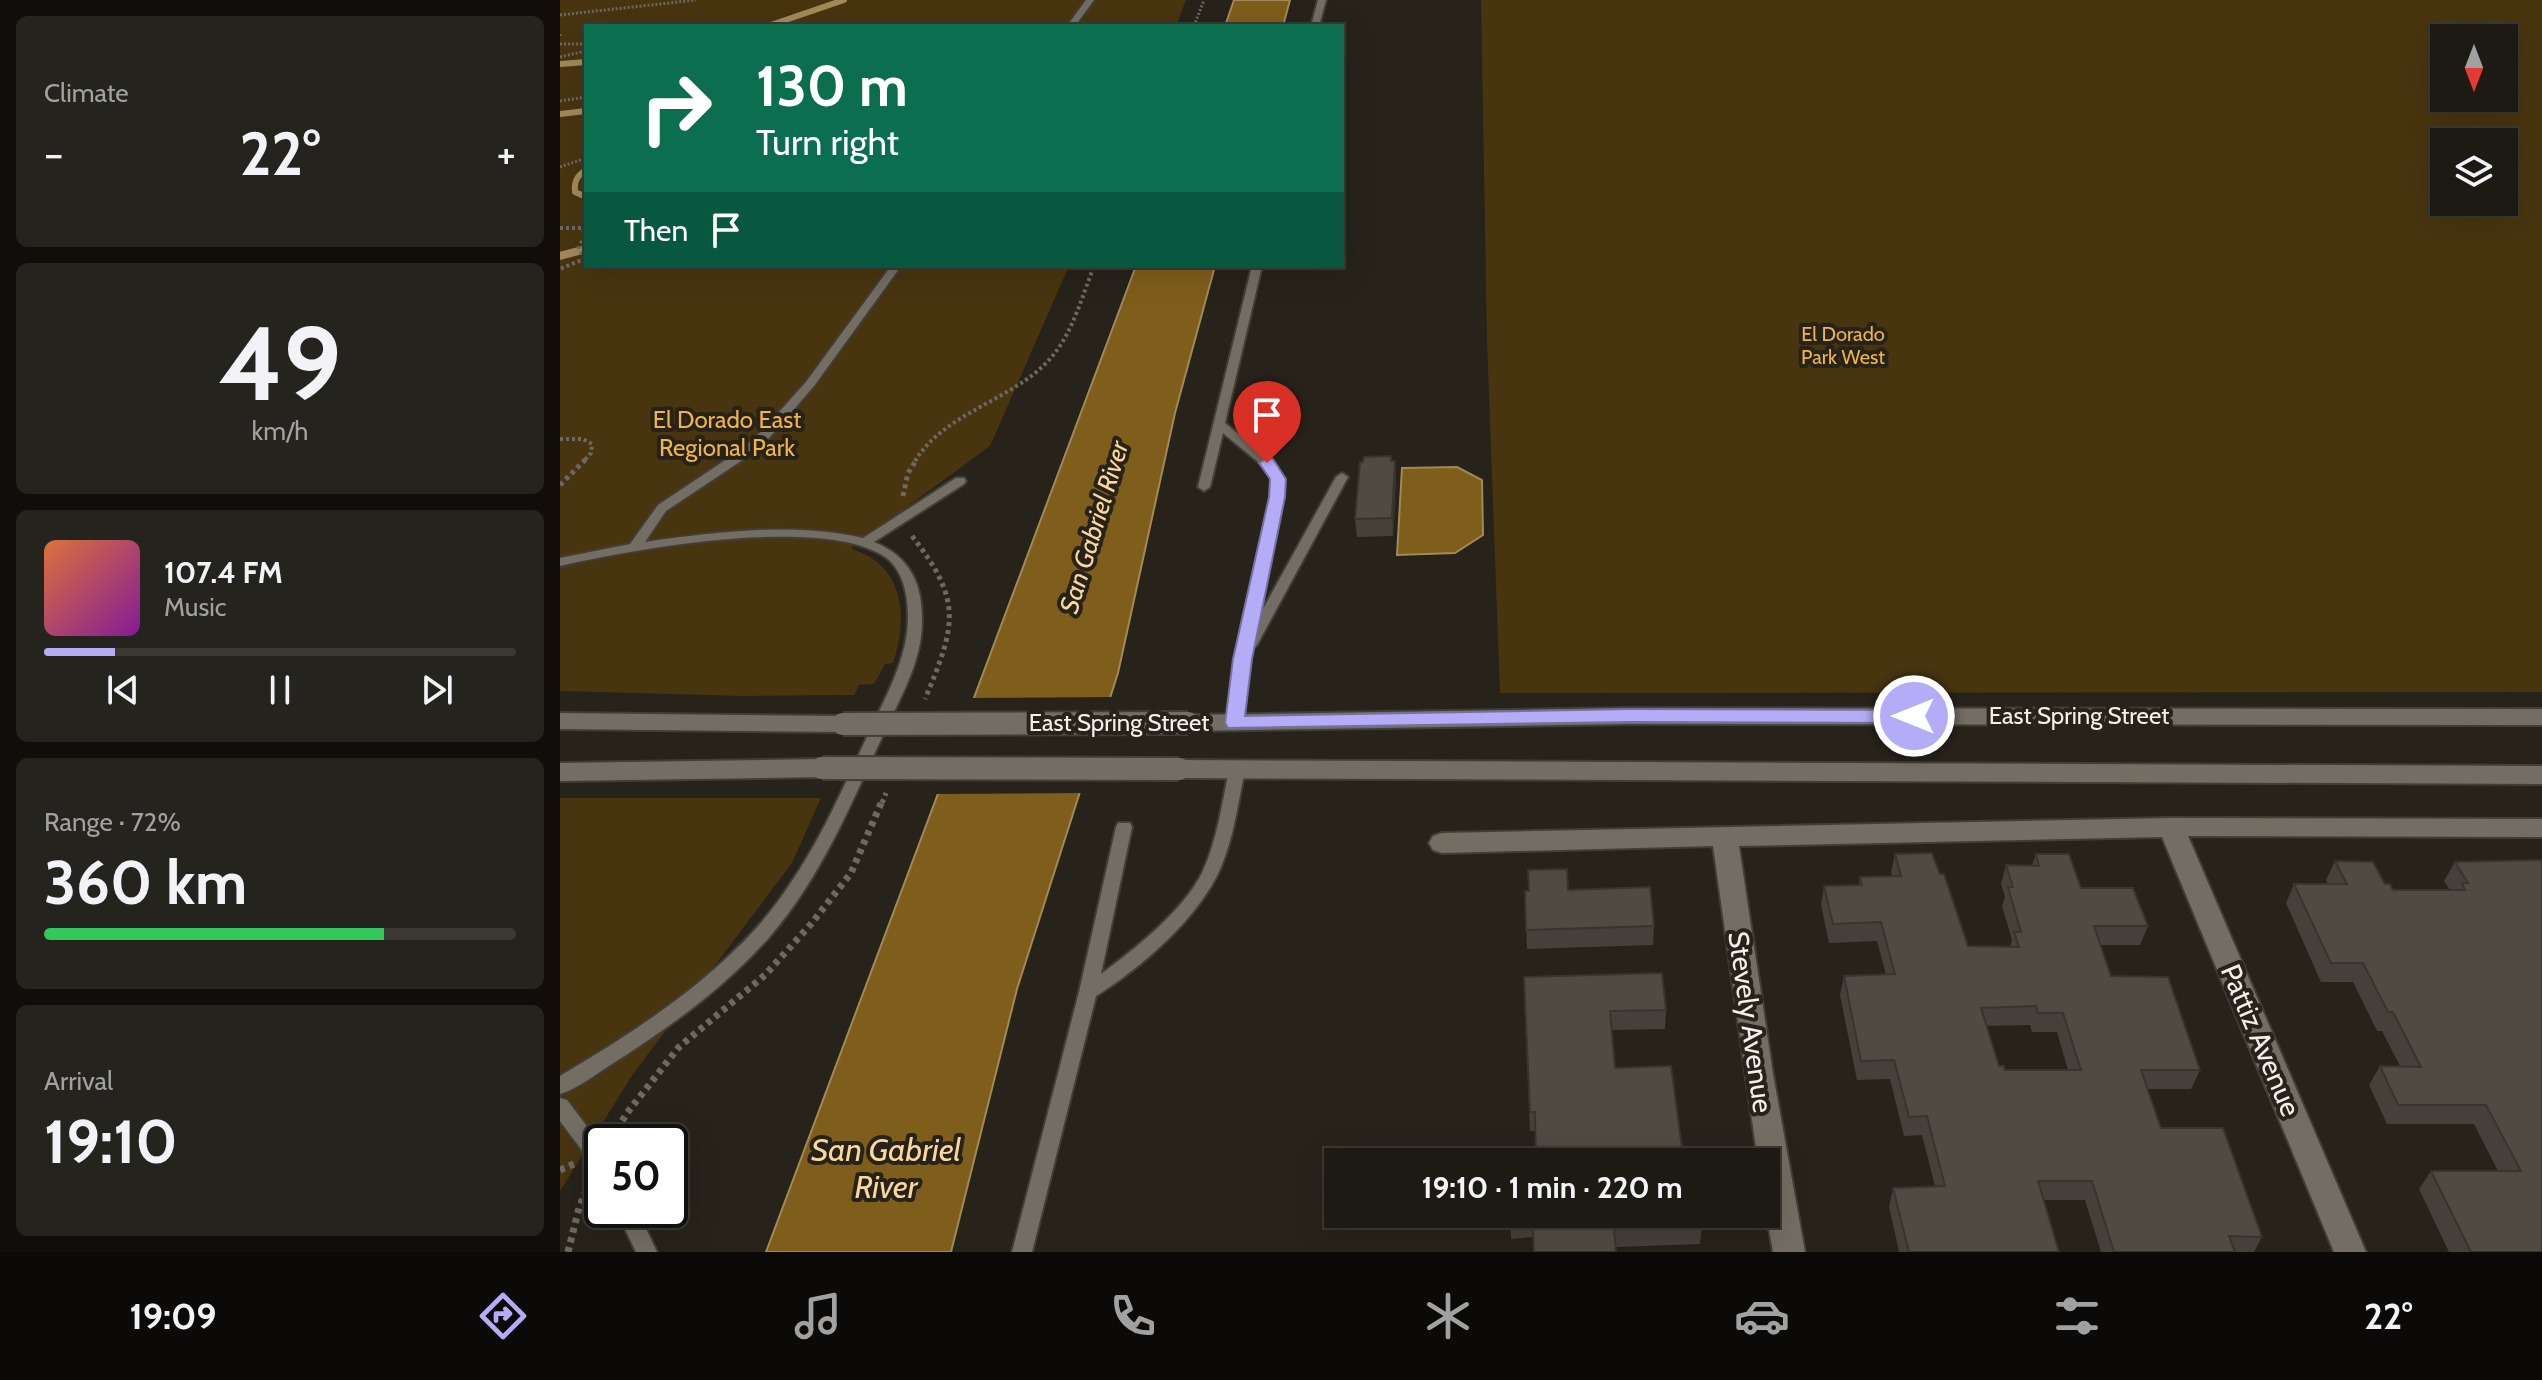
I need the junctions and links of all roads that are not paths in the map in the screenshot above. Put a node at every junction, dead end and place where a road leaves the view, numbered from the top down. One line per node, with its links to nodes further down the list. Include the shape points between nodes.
1 (1090, 0): 3 (lane)
2 (1322, 0): 4 (lane)
3 (1072, 24)
4 (1316, 24)
5 (895, 268): 12 (lane, via 776,423 743,454 662,508)
6 (1257, 268): 7 (lane)
7 (1219, 424): 10 (lane); 14 (lane, via 1267,463 1278,479)
8 (1342, 477): 14 (lane)
9 (960, 481): 11 (lane)
10 (1204, 487)
11 (867, 541): 12 (lane, via 787,534); 27 (lane, via 890,554 905,574 915,608 915,633 895,691 823,846 766,930 736,960 665,1019)
12 (636, 545): 13 (lane)
13 (560, 562)
14 (1242, 659): 17 (lane)
15 (2542, 717): 17 (main road, East Spring Street, via 1631,716)
16 (560, 721): 17 (main road, East Spring Street, bridge)
17 (1235, 723)
18 (1237, 770): 19 (main road, East Spring Street, bridge); 20 (main road, East Spring Street); 26 (lane, via 1227,825 1207,880 1113,979)
19 (560, 772)
20 (2542, 775)
21 (1124, 827): 26 (lane)
22 (2171, 827): 23 (main road); 24 (main road); 34 (main road, Pattiz Avenue)
23 (2542, 828)
24 (1725, 838): 25 (main road); 33 (main road, Stevely Avenue)
25 (1442, 843)
26 (1088, 992): 32 (lane)
27 (560, 1086)
28 (560, 1106): 29 (lane)
29 (584, 1138)
30 (635, 1228): 31 (lane)
31 (647, 1252)
32 (1022, 1252)
33 (1789, 1252)
34 (2350, 1252)

